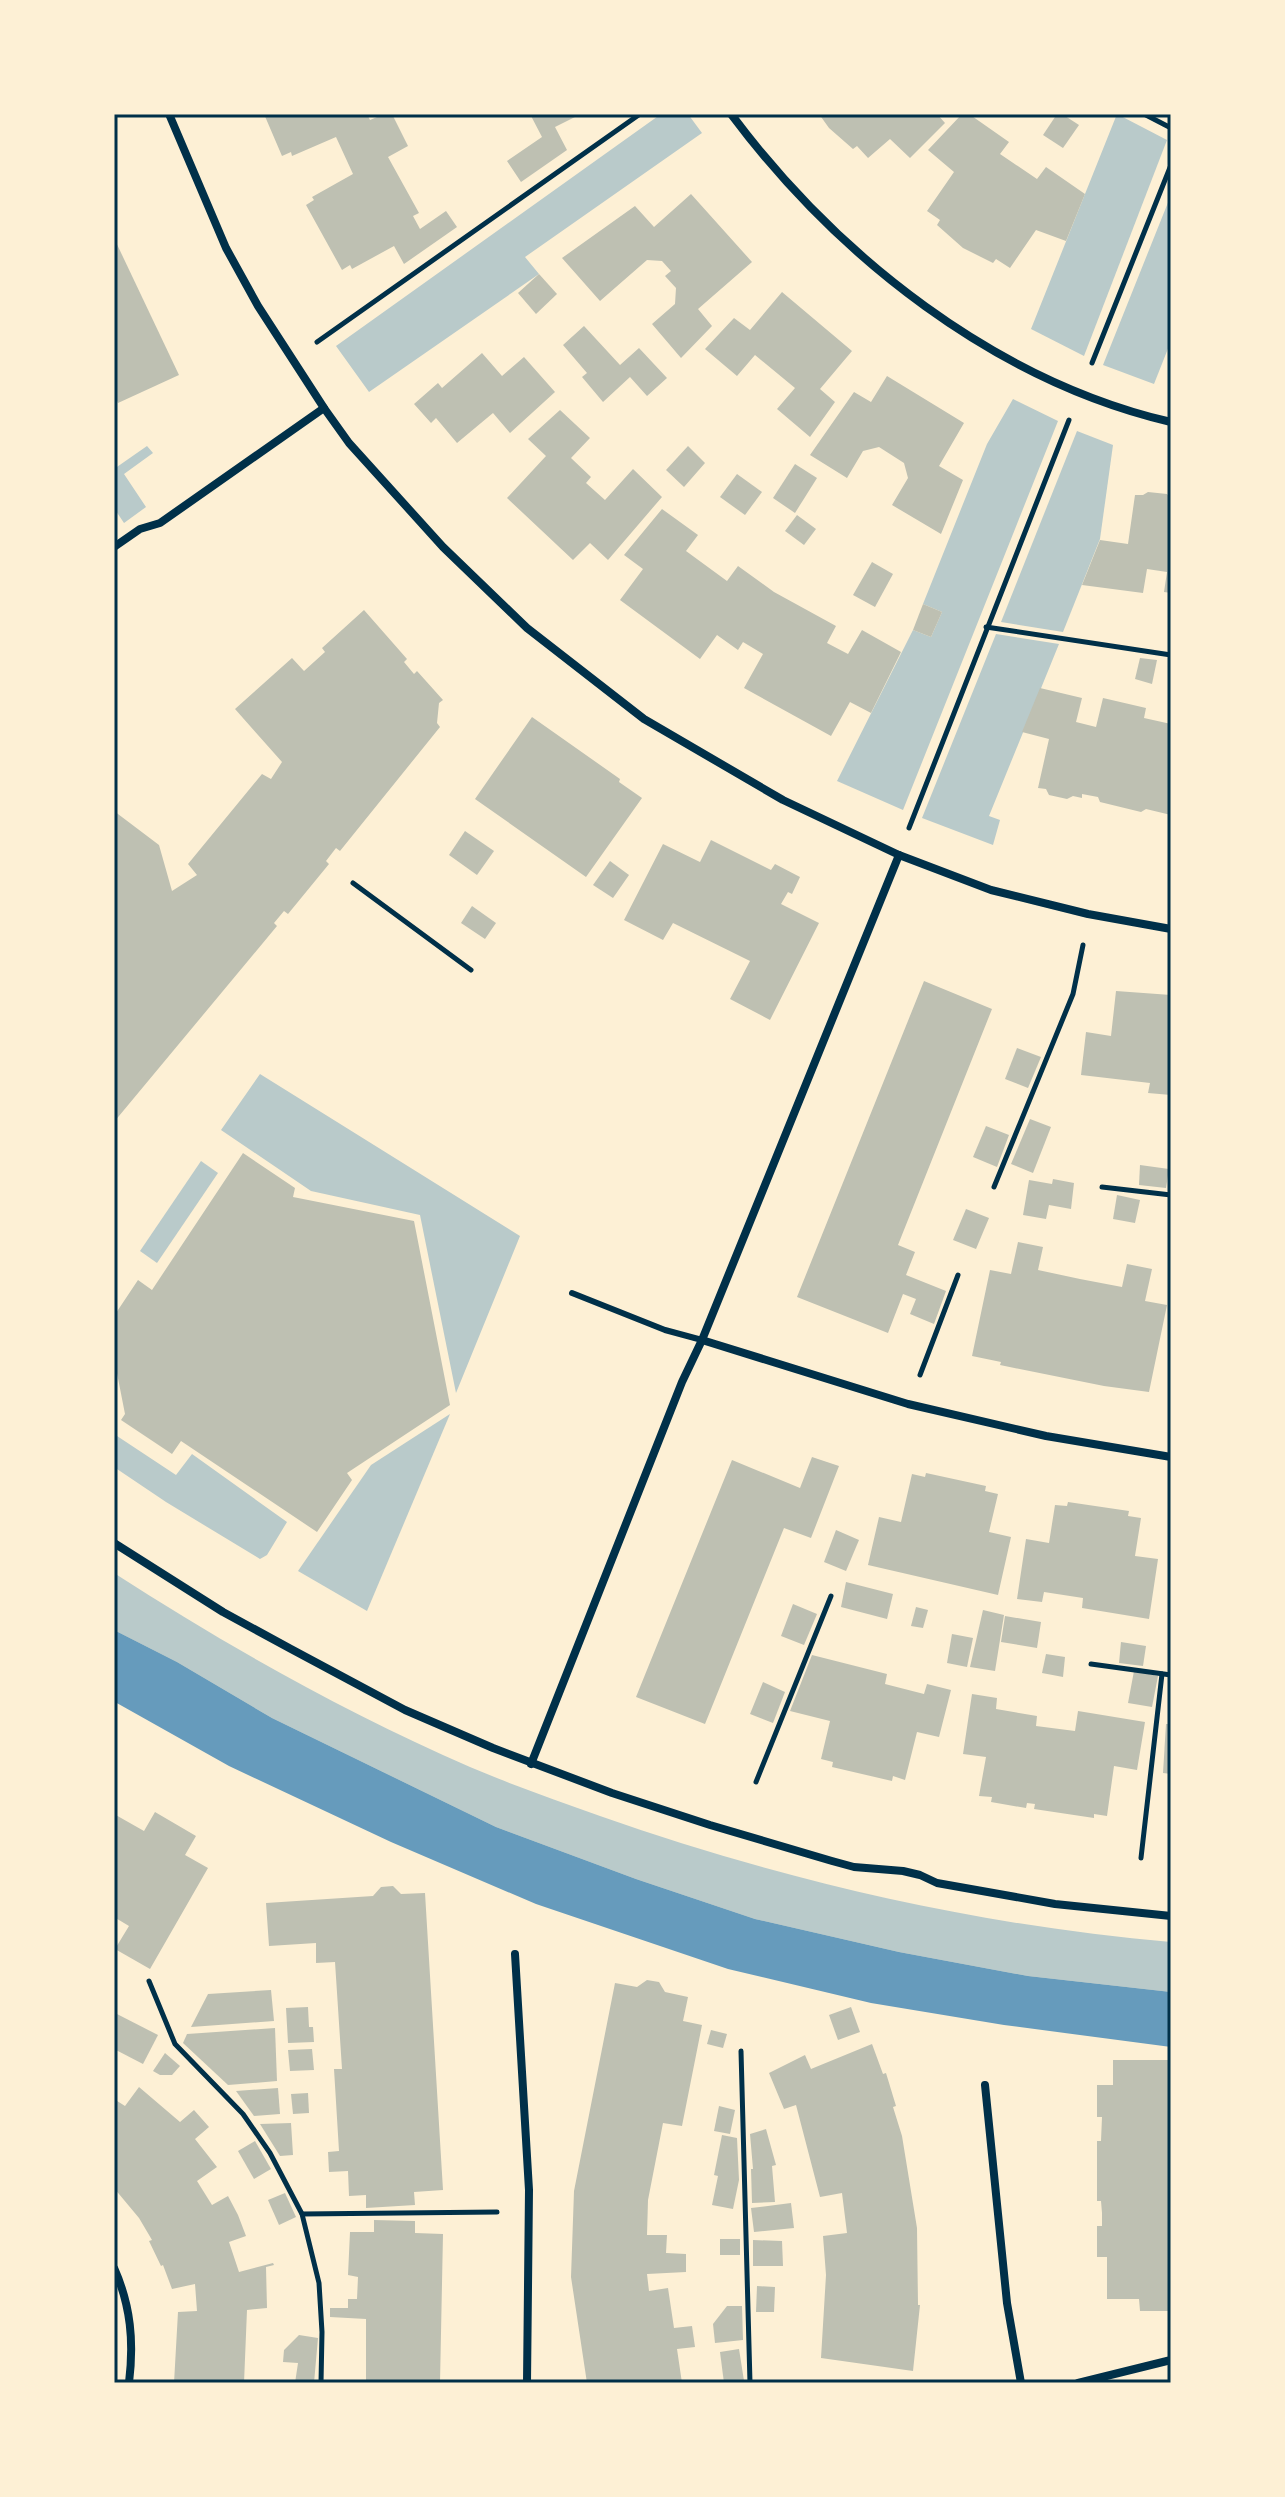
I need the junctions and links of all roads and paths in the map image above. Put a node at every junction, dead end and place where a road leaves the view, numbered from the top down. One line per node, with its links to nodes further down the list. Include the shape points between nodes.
1 (169, 114): 7 (street, via 226,248)
2 (640, 114): 7 (path)
3 (731, 114): 8 (street, via 800,197 870,264 958,327)
4 (1144, 114): 5 (path)
5 (1171, 128)
6 (1171, 165): 8 (path)
7 (292, 357): 9 (street)
8 (1080, 394): 10 (street); 12 (path)
9 (324, 408): 11 (street, via 160,523); 14 (street, via 443,547 527,628 644,719 783,800)
10 (1171, 422)
11 (114, 547)
12 (986, 627): 13 (path); 14 (path)
13 (1171, 655)
14 (899, 855): 16 (street, via 991,890); 24 (street)
15 (353, 883): 18 (path)
16 (1088, 914): 17 (street); 19 (path, via 1073,994)
17 (1171, 929)
18 (471, 970)
19 (994, 1187)
20 (1102, 1187): 21 (path)
21 (1171, 1195)
22 (958, 1275): 25 (path)
23 (572, 1293): 24 (lane)
24 (702, 1340): 25 (street); 32 (street)
25 (908, 1404): 26 (street, via 1046,1436)
26 (1171, 1457)
27 (114, 1543): 32 (street, via 291,1649 417,1715)
28 (831, 1596): 33 (path)
29 (1091, 1664): 30 (path)
30 (1162, 1674): 31 (path); 34 (path)
31 (1171, 1675)
32 (531, 1764): 35 (street, via 652,1807 854,1867 892,1869 937,1883 1055,1904)
33 (756, 1782)
34 (1141, 1858)
35 (1171, 1916)
36 (515, 1954): 40 (street)
37 (149, 1981): 41 (path, via 175,2044 243,2114)
38 (741, 2051): 47 (path)
39 (985, 2085): 48 (street, via 1007,2303)
40 (529, 2211): 41 (path); 46 (street)
41 (302, 2214): 45 (path, via 319,2283)
42 (114, 2268): 44 (street, via 132,2329)
43 (1171, 2360): 49 (street)
44 (129, 2383)
45 (321, 2383)
46 (527, 2383)
47 (750, 2383)
48 (1021, 2383)
49 (1078, 2383)

